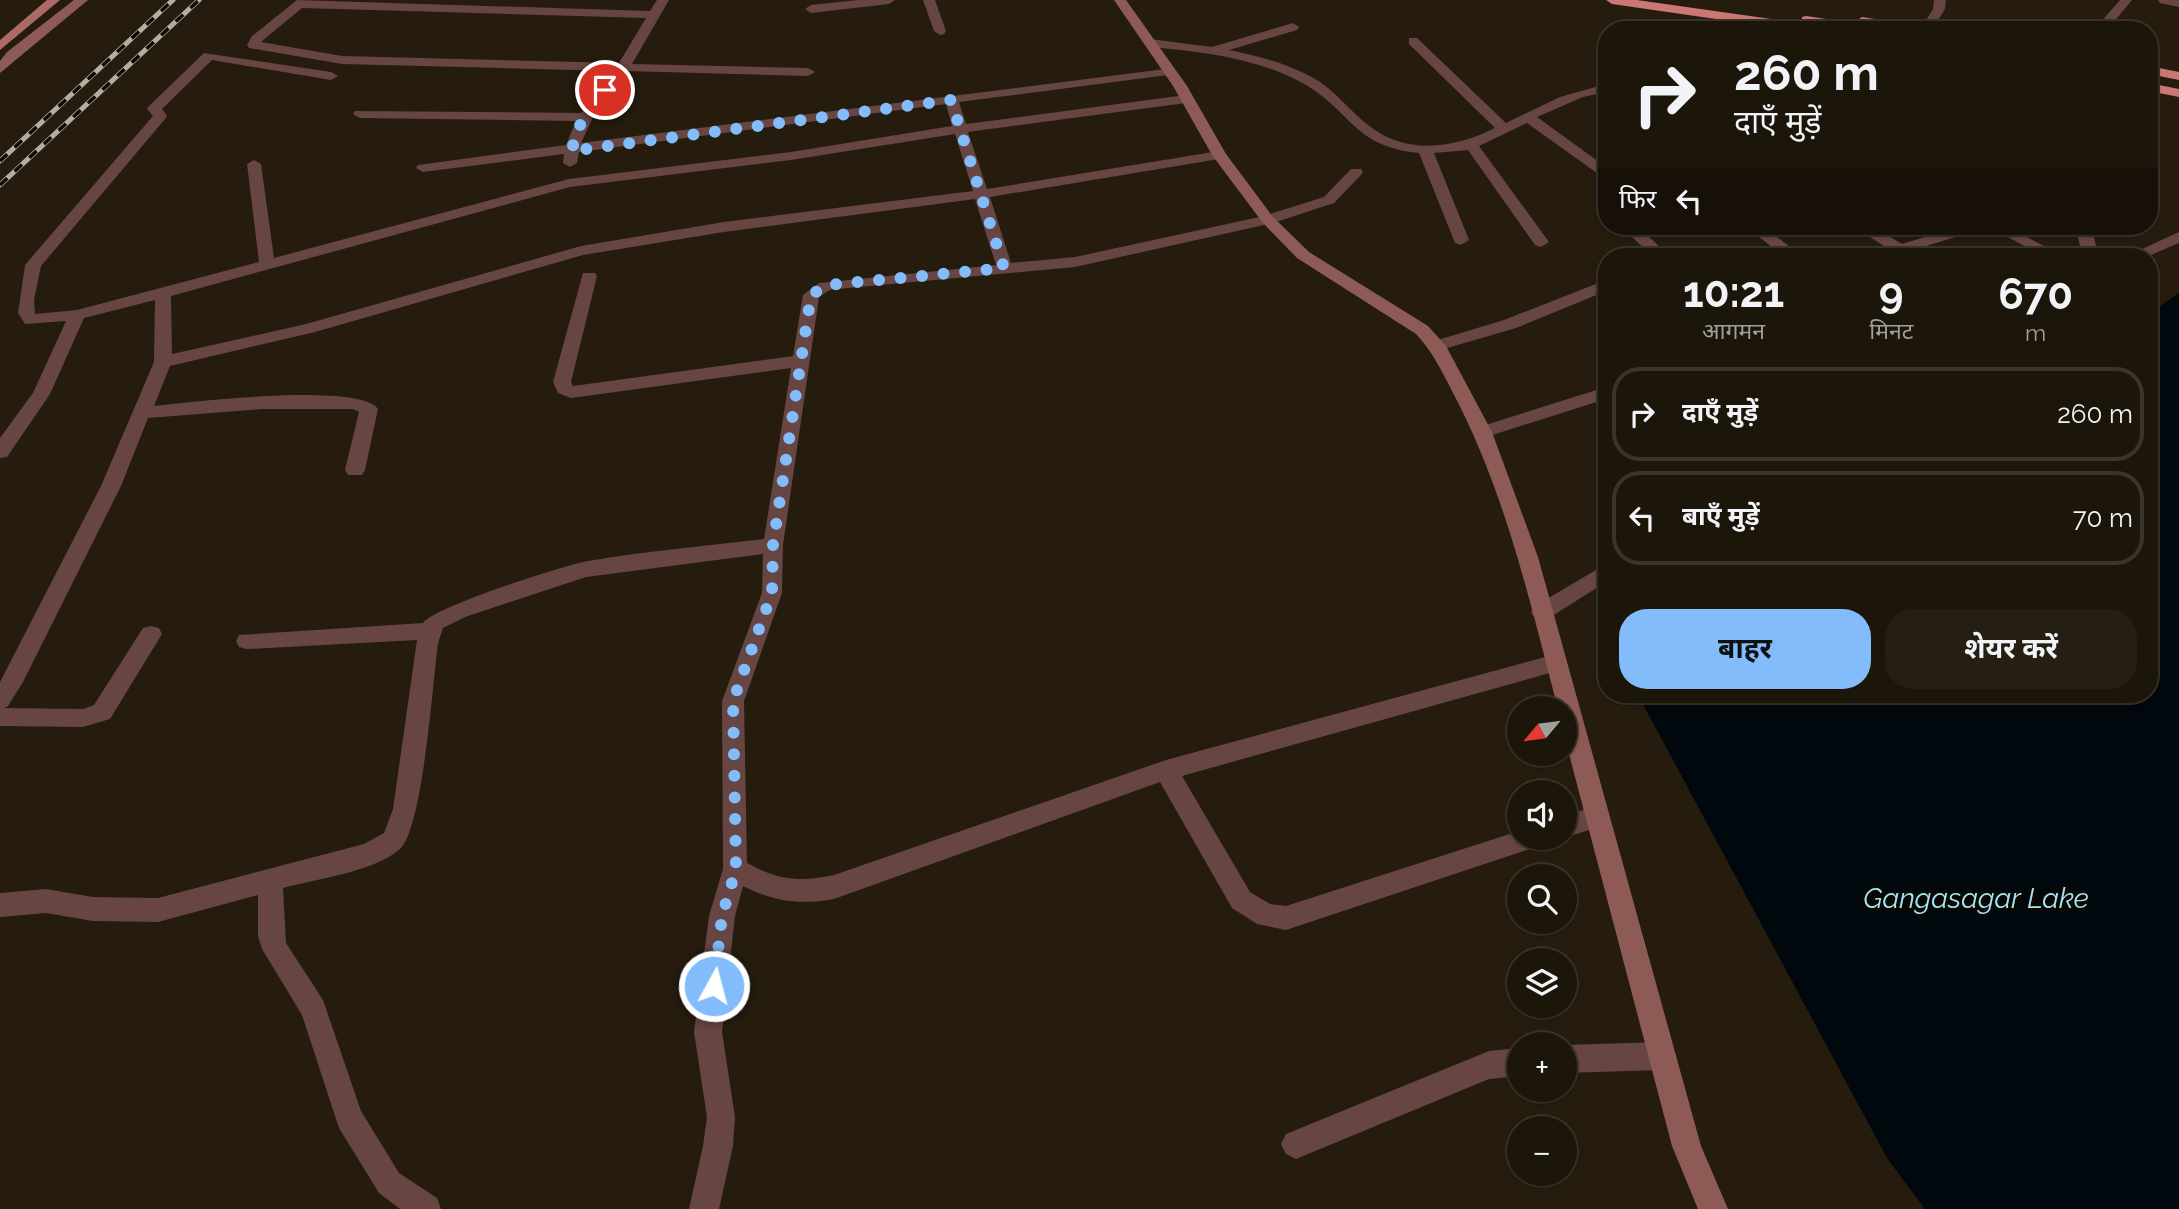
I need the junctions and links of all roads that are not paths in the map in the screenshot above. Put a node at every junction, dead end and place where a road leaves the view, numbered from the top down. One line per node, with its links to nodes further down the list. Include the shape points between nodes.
1 (54, 0): 27 (main road)
2 (67, 0): 30 (street)
3 (82, 0): 33 (street)
4 (663, 0): 17 (street)
5 (889, 0): 15 (street)
6 (929, 0): 24 (street)
7 (1120, 0): 26 (street)
8 (1612, 0): 18 (highway)
9 (1665, 0): 19 (highway)
10 (1940, 0): 21 (street)
11 (2126, 0): 22 (street)
12 (2164, 0): 14 (street)
13 (302, 2): 17 (street); 29 (street, via 253,43)
14 (2179, 3)
15 (811, 9)
16 (1796, 11): 20 (highway)
17 (654, 15): 32 (street)
18 (1758, 21)
19 (1811, 21)
20 (1861, 21)
21 (1932, 21)
22 (2108, 21)
23 (1293, 27): 28 (street)
24 (940, 31)
25 (1413, 41): 50 (street)
26 (1150, 43): 28 (street); 34 (street)
27 (0, 46)
28 (1212, 50): 52 (street, via 1298,76 1371,134 1396,145)
29 (297, 53): 31 (street); 32 (street, via 342,60)
30 (0, 54)
31 (279, 68): 37 (street); 81 (street, via 209,56 154,109 160,116 33,265 26,300 31,320)
32 (622, 68): 35 (street); 47 (street)
33 (0, 69)
34 (1168, 71): 44 (street); 45 (street)
35 (808, 72)
36 (2158, 72): 38 (highway)
37 (331, 76)
38 (2179, 76)
39 (2158, 80): 40 (highway)
40 (2179, 83)
41 (1598, 89): 48 (street, via 1581,92)
42 (2158, 90): 43 (highway)
43 (2179, 93)
44 (1186, 99): 49 (street); 54 (street)
45 (951, 100): 49 (street); 53 (street)
46 (360, 114): 47 (street)
47 (583, 117): 53 (street)
48 (1528, 117): 50 (street); 56 (street)
49 (960, 129): 59 (street, via 791,156); 60 (street)
50 (1504, 129): 51 (street)
51 (1471, 145): 52 (street); 69 (street)
52 (1425, 149): 68 (street)
53 (571, 151): 57 (street); 59 (street)
54 (1219, 155): 60 (street); 61 (street)
55 (254, 164): 76 (street)
56 (1598, 167)
57 (423, 168)
58 (1356, 172): 61 (street, via 1329,200)
59 (569, 183): 76 (street)
60 (983, 194): 77 (street); 84 (street, via 724,227 581,251 309,328)
61 (1268, 220): 77 (street, via 1075,262); 82 (street, via 1303,255 1422,330)
62 (1639, 235): 70 (street)
63 (1765, 235): 71 (street)
64 (1876, 235): 72 (street)
65 (1946, 235): 73 (street)
66 (2013, 235): 74 (street)
67 (2179, 237): 75 (street)
68 (1461, 240)
69 (1541, 242)
70 (1652, 248)
71 (1784, 248)
72 (1897, 248)
73 (1902, 248)
74 (2039, 248)
75 (2154, 248)
76 (267, 264): 80 (street)
77 (1004, 268): 83 (street, via 838,284 817,290 811,295)
78 (589, 276): 83 (street, via 562,383 571,392)
79 (1598, 288): 82 (street, via 1510,324)
80 (163, 293): 81 (street); 84 (street)
81 (78, 315): 88 (street, via 41,394)
82 (1437, 346): 87 (street)
83 (800, 361): 90 (street)
84 (163, 362): 86 (street)
85 (1598, 396): 87 (street)
86 (142, 413): 89 (street, via 310,400 358,403 369,409); 97 (street, via 111,486)
87 (1482, 432): 92 (street, via 1528,557)
88 (0, 452)
89 (355, 470)
90 (773, 545): 93 (street, via 585,569 444,617); 103 (street, via 772,593 733,701)
91 (1598, 577): 92 (street)
92 (1542, 612): 96 (street)
93 (430, 631): 95 (street); 104 (street, via 405,809 393,840 370,854)
94 (151, 634): 98 (street, via 102,712 83,718)
95 (247, 641)
96 (1556, 663): 99 (street); 100 (street)
97 (0, 700)
98 (0, 717)
99 (1166, 770): 102 (street, via 1241,900 1266,916 1286,918); 103 (street, via 834,887 796,894 768,887)
100 (1596, 817): 101 (street); 106 (street)
101 (1577, 823)
102 (1507, 846)
103 (736, 869): 111 (street, via 722,916 708,1032 721,1117)
104 (270, 881): 105 (street, via 158,911 93,909 46,901); 110 (street, via 275,949 313,1009 349,1118 389,1183)
105 (0, 905)
106 (1662, 1056): 107 (street); 112 (street, via 1686,1146)
107 (1577, 1059)
108 (1507, 1063): 109 (street, via 1489,1065)
109 (1296, 1144)
110 (426, 1209)
111 (704, 1209)
112 (1713, 1209)

